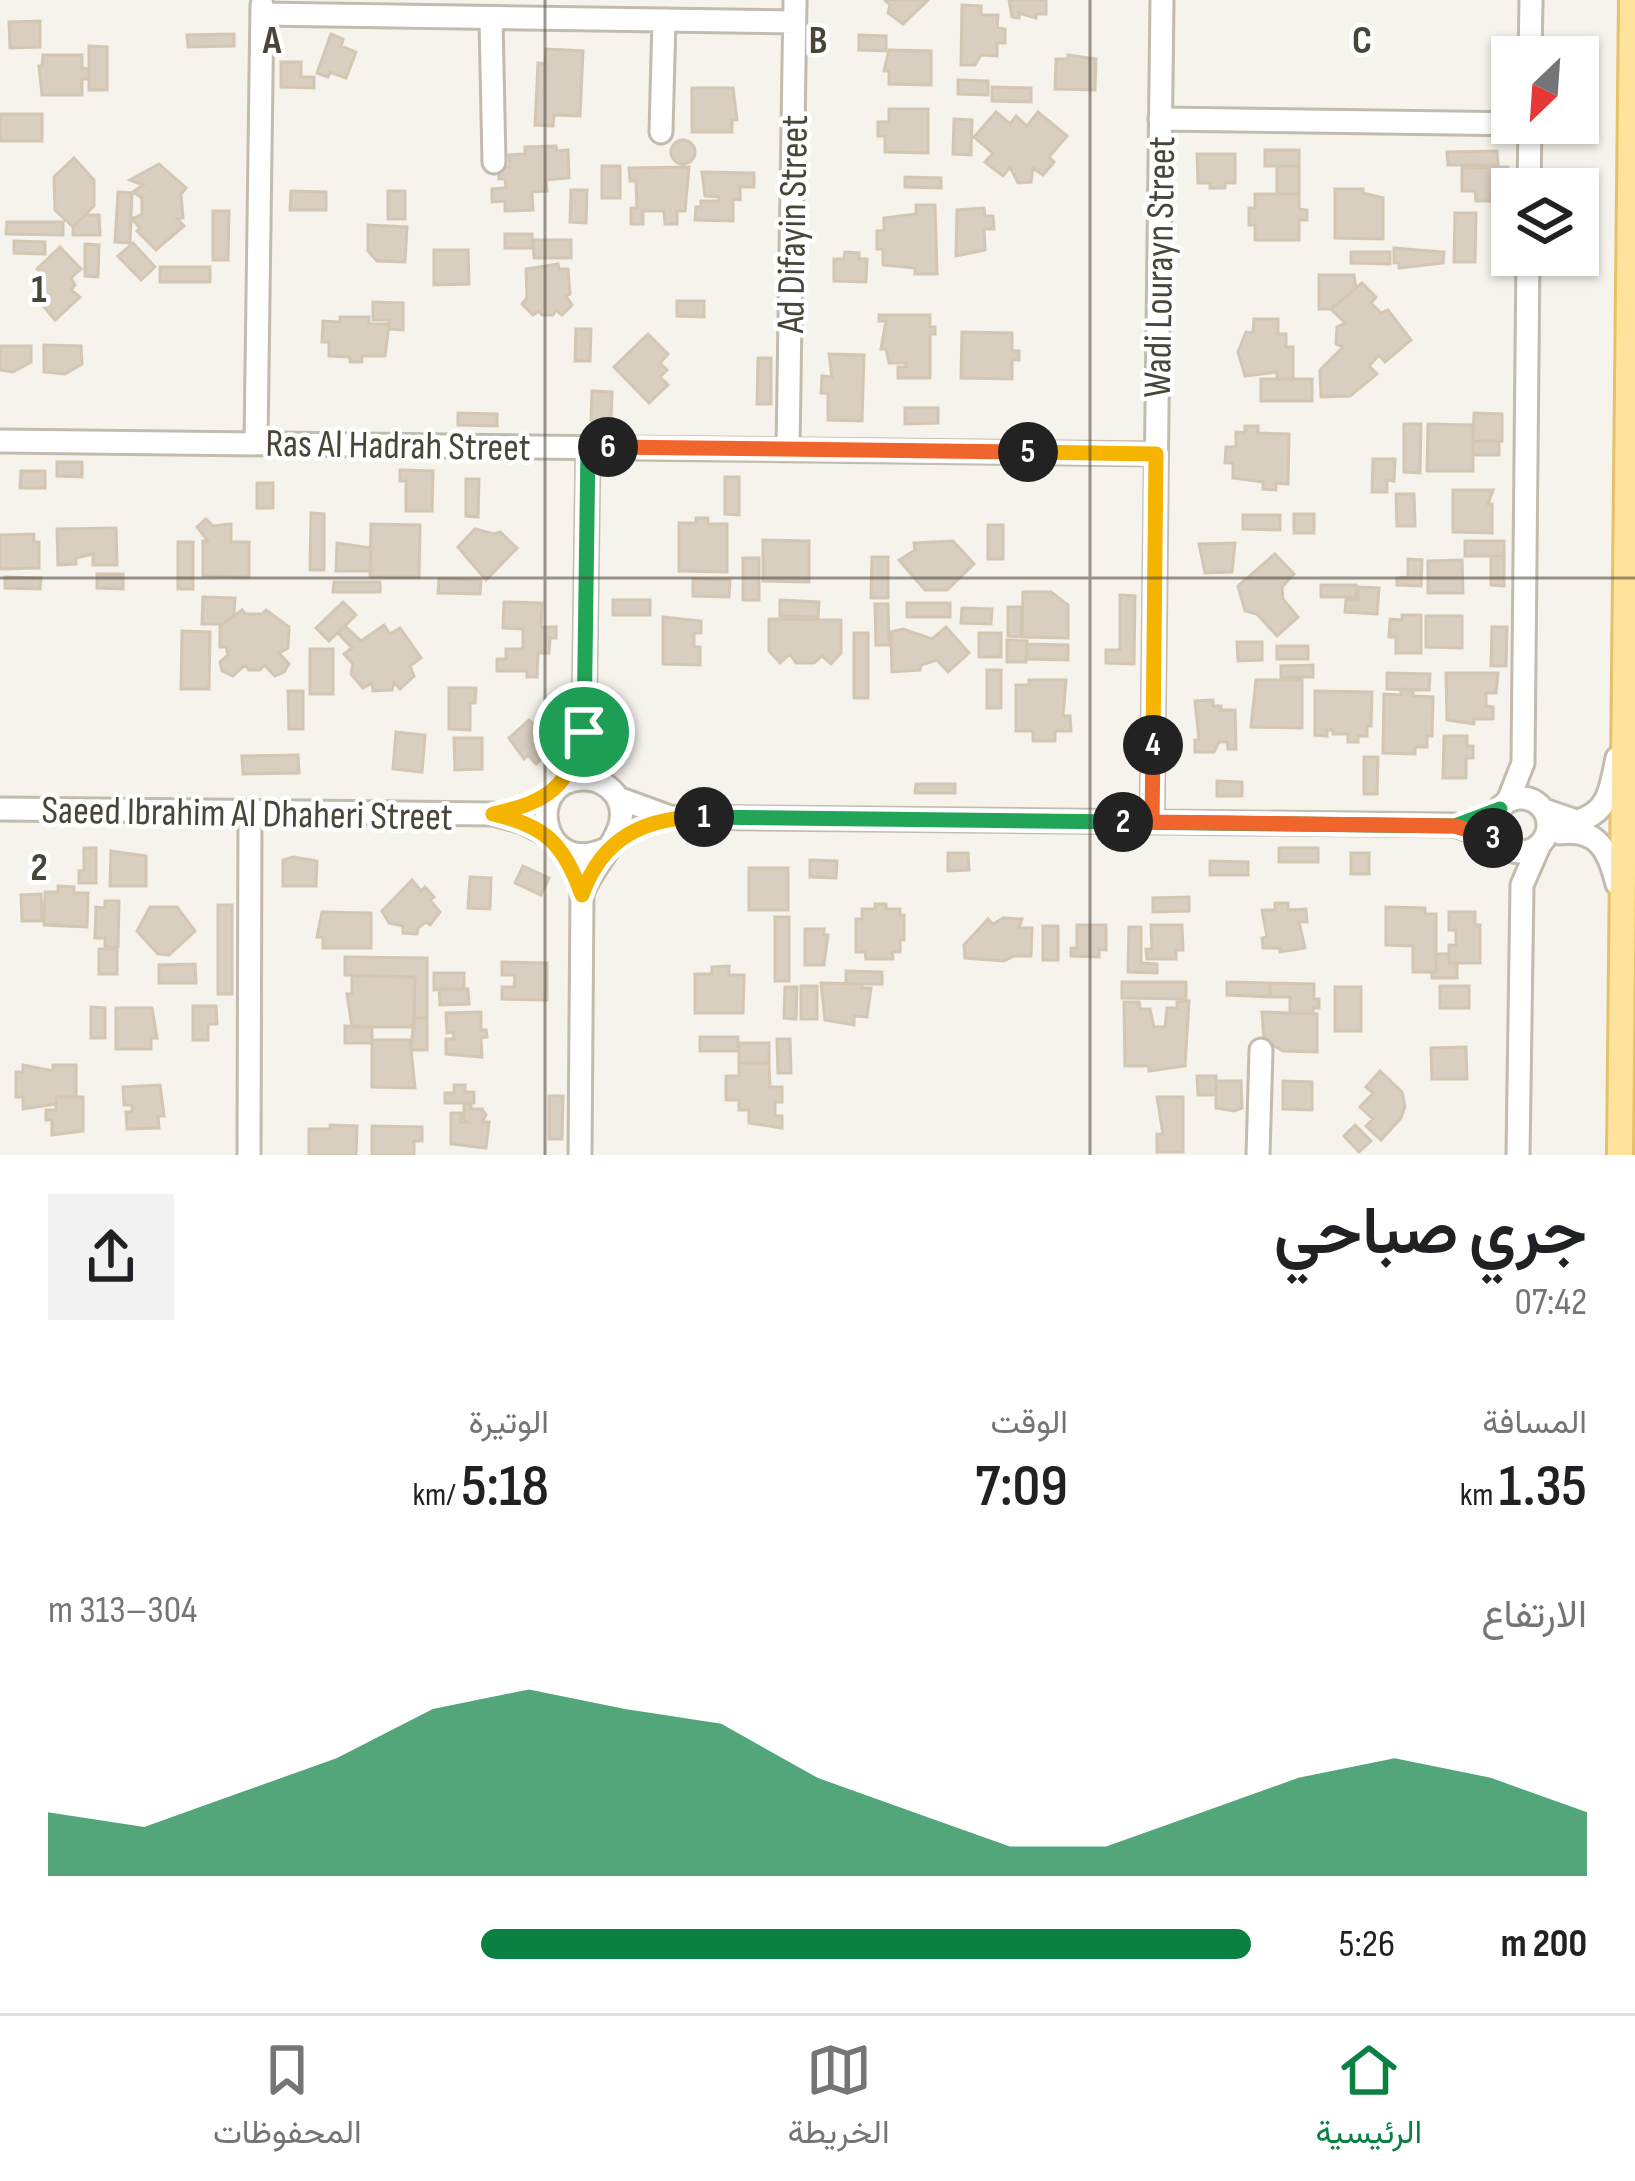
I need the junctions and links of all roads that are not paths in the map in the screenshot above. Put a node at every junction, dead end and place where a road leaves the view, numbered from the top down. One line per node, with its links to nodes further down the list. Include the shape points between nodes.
1 (1162, 0): 9 (street, Wadi Lourayn Street)
2 (1531, 0): 8 (street)
3 (1632, 0): 19 (main road)
4 (262, 7): 6 (street); 15 (street)
5 (795, 11): 7 (street); 17 (street, Ad Difayin Street)
6 (480, 12): 7 (street); 12 (street)
7 (664, 20): 11 (street)
8 (1530, 36)
9 (1160, 118): 10 (street); 18 (street, Wadi Lourayn Street)
10 (1491, 122)
11 (661, 132)
12 (494, 162)
13 (1528, 276): 21 (street)
14 (0, 441): 15 (street, Ras Al Hadrah Street)
15 (256, 442): 16 (street, Ras Al Hadrah Street)
16 (588, 446): 17 (street, Ras Al Hadrah Street); 20 (street)
17 (788, 448): 18 (street, Ras Al Hadrah Street)
18 (1156, 454): 30 (street, Wadi Lourayn Street)
19 (1625, 717): 25 (street, via 1605,805 1576,821); 38 (main road)
20 (584, 732): 22 (street); 23 (street)
21 (1523, 763): 24 (street); 25 (street)
22 (559, 788): 23 (street, via 582,778); 28 (street, Saeed Ibrahim Al Dhaheri Street); 32 (street, via 545,813)
23 (614, 793): 29 (street); 35 (street, via 622,821)
24 (1504, 805): 25 (street, via 1525,798); 31 (street); 33 (street, via 1494,825)
25 (1542, 807): 34 (street, via 1549,826)
26 (0, 809): 27 (street, Saeed Ibrahim Al Dhaheri Street)
27 (250, 812): 28 (street, Saeed Ibrahim Al Dhaheri Street); 40 (street)
28 (493, 814): 32 (street, Saeed Ibrahim Al Dhaheri Street)
29 (670, 817): 30 (street); 35 (street)
30 (1152, 822): 31 (street)
31 (1455, 826): 33 (street)
32 (556, 843): 35 (street, via 585,856); 37 (street)
33 (1501, 843): 34 (street, via 1516,852); 36 (street)
34 (1541, 844): 36 (street); 38 (street, via 1569,831 1599,841)
35 (609, 846): 37 (street)
36 (1522, 885): 43 (street)
37 (582, 895): 41 (street)
38 (1623, 909): 44 (main road)
39 (1261, 1050): 42 (street)
40 (249, 1155)
41 (580, 1155)
42 (1258, 1155)
43 (1518, 1155)
44 (1620, 1155)

